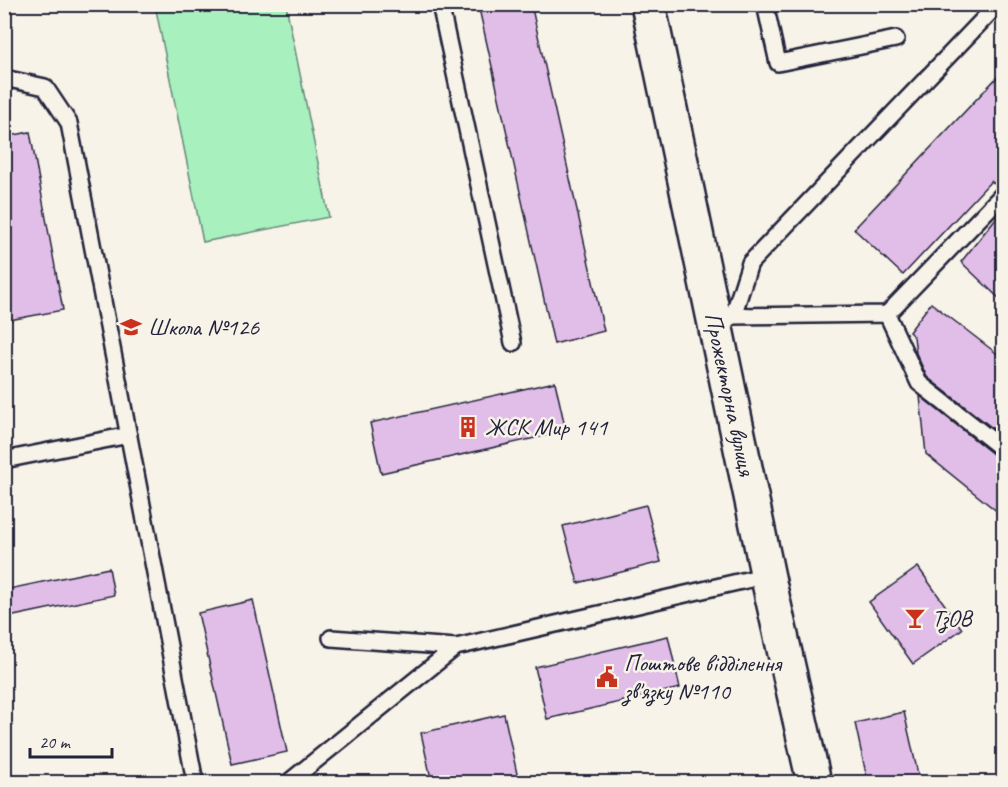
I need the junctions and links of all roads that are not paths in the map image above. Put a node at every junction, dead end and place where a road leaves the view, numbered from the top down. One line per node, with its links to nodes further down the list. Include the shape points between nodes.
1 (440, 4): 10 (lane)
2 (648, 4): 9 (street, Прожекторна вулиця)
3 (765, 4): 5 (lane, via 778,63)
4 (998, 4): 9 (lane, via 750,263)
5 (896, 39)
6 (4, 78): 11 (lane, via 45,87 69,123)
7 (1004, 193): 8 (lane)
8 (887, 314): 9 (lane); 12 (lane, via 919,383)
9 (724, 321): 14 (street, Прожекторна вулиця)
10 (513, 343)
11 (129, 435): 13 (lane); 17 (lane)
12 (1004, 450)
13 (4, 460)
14 (768, 575): 16 (lane); 19 (street, Прожекторна вулиця)
15 (331, 638): 16 (lane)
16 (456, 647): 18 (lane)
17 (195, 783)
18 (289, 783)
19 (814, 783)

